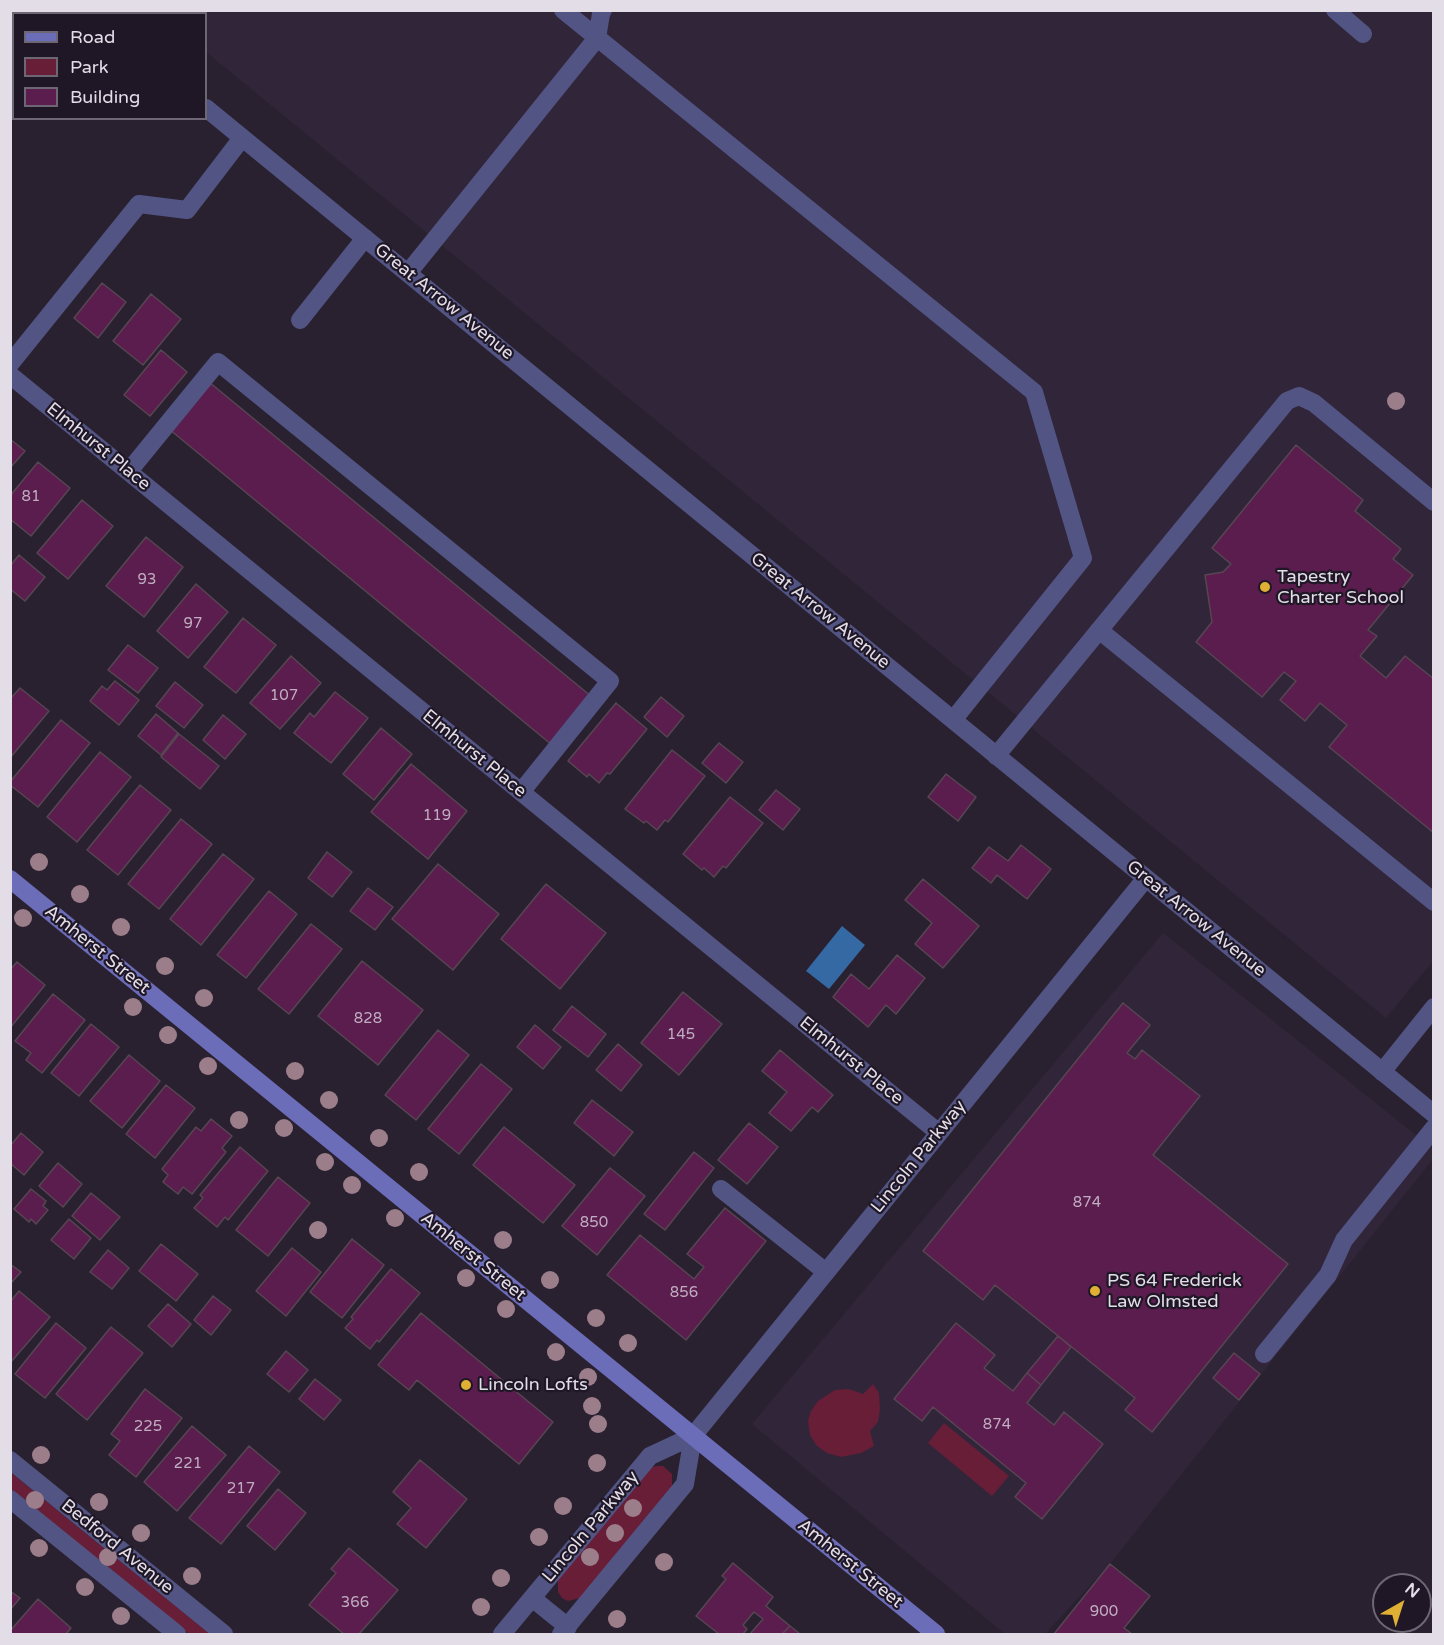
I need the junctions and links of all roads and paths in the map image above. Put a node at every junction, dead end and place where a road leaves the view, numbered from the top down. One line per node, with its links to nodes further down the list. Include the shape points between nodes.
1 (563, 10): 5 (street)
2 (603, 10): 5 (street)
3 (1335, 10): 4 (street)
4 (1363, 34)
5 (597, 38): 9 (street); 16 (street, via 1034,392 1083,558)
6 (207, 109): 7 (street, Great Arrow Avenue)
7 (242, 138): 8 (street, Great Arrow Avenue); 11 (street, via 187,210 139,204)
8 (365, 238): 9 (street, Great Arrow Avenue); 10 (street)
9 (408, 273): 16 (street, Great Arrow Avenue)
10 (300, 320)
11 (10, 364)
12 (10, 375): 13 (street, Elmhurst Place)
13 (129, 471): 18 (street, Elmhurst Place); 18 (street, via 218,362 592,666 610,681)
14 (1434, 501): 15 (street, via 1314,403 1299,396 1287,401)
15 (1099, 630): 17 (street); 21 (street)
16 (953, 720): 17 (street, Great Arrow Avenue)
17 (996, 756): 19 (street, Great Arrow Avenue)
18 (521, 792): 26 (street, Elmhurst Place)
19 (1146, 878): 23 (street, Great Arrow Avenue); 26 (street, Lincoln Parkway)
20 (10, 879): 30 (street, Amherst Street)
21 (1434, 902)
22 (1434, 1007): 23 (street)
23 (1382, 1072): 24 (street, Great Arrow Avenue)
24 (1434, 1114)
25 (1434, 1128): 29 (street, via 1344,1240 1328,1275)
26 (939, 1133): 28 (street, Lincoln Parkway)
27 (721, 1189): 28 (street)
28 (826, 1272): 30 (street, Lincoln Parkway)
29 (1264, 1354)
30 (693, 1436): 33 (street, Lincoln Parkway, via 650,1456); 34 (street, Lincoln Parkway, via 685,1484); 38 (street, Amherst Street)
31 (10, 1460): 36 (street, Bedford Avenue)
32 (10, 1499): 35 (street, Bedford Avenue)
33 (532, 1598): 34 (street); 37 (street, Lincoln Parkway)
34 (565, 1631)
35 (177, 1635)
36 (224, 1635)
37 (502, 1635)
38 (936, 1635)

